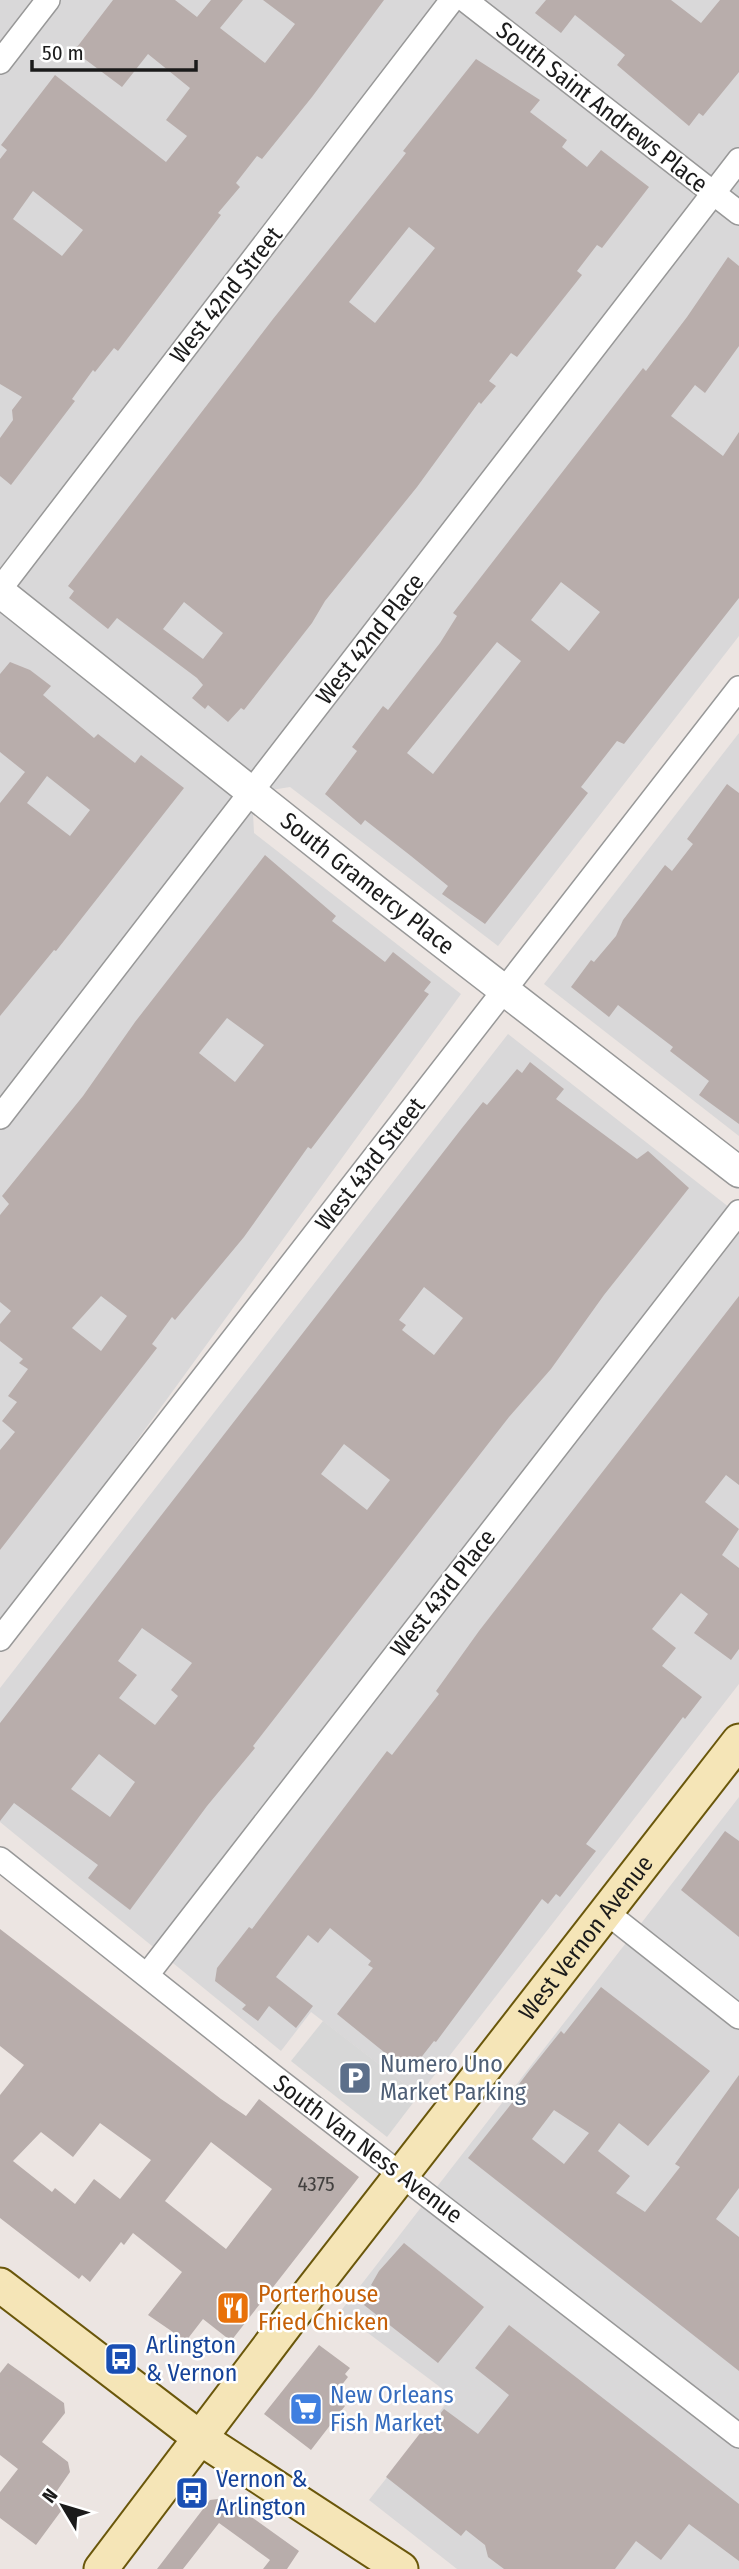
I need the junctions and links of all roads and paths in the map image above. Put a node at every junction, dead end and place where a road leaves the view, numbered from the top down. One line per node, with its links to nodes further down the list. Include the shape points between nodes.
1 (48, 0): 4 (street)
2 (452, 0): 8 (street, West 42nd Street)
3 (465, 0): 6 (street, South Saint Andrews Place)
4 (0, 62)
5 (739, 160): 6 (street, West 42nd Place)
6 (713, 193): 7 (street, South Saint Andrews Place); 10 (street, West 42nd Place)
7 (739, 213)
8 (0, 591): 10 (street, South Gramercy Place)
9 (739, 688): 11 (street, West 43rd Street)
10 (252, 793): 11 (street, South Gramercy Place); 12 (street, West 42nd Place)
11 (504, 991): 13 (street, South Gramercy Place); 15 (street, West 43rd Street)
12 (0, 1117)
13 (739, 1172)
14 (739, 1212): 19 (street, West 43rd Place)
15 (0, 1639)
16 (739, 1741): 18 (main road, West Vernon Avenue)
17 (0, 1860): 19 (street, South Van Ness Avenue)
18 (606, 1912): 20 (street); 21 (main road, West Vernon Avenue)
19 (147, 1975): 21 (street, South Van Ness Avenue)
20 (739, 2017)
21 (402, 2174): 23 (street, South Van Ness Avenue); 24 (main road, West Vernon Avenue)
22 (0, 2285): 24 (main road)
23 (739, 2436)
24 (200, 2438): 25 (main road, West Vernon Avenue); 26 (main road)
25 (101, 2569)
26 (401, 2569)

